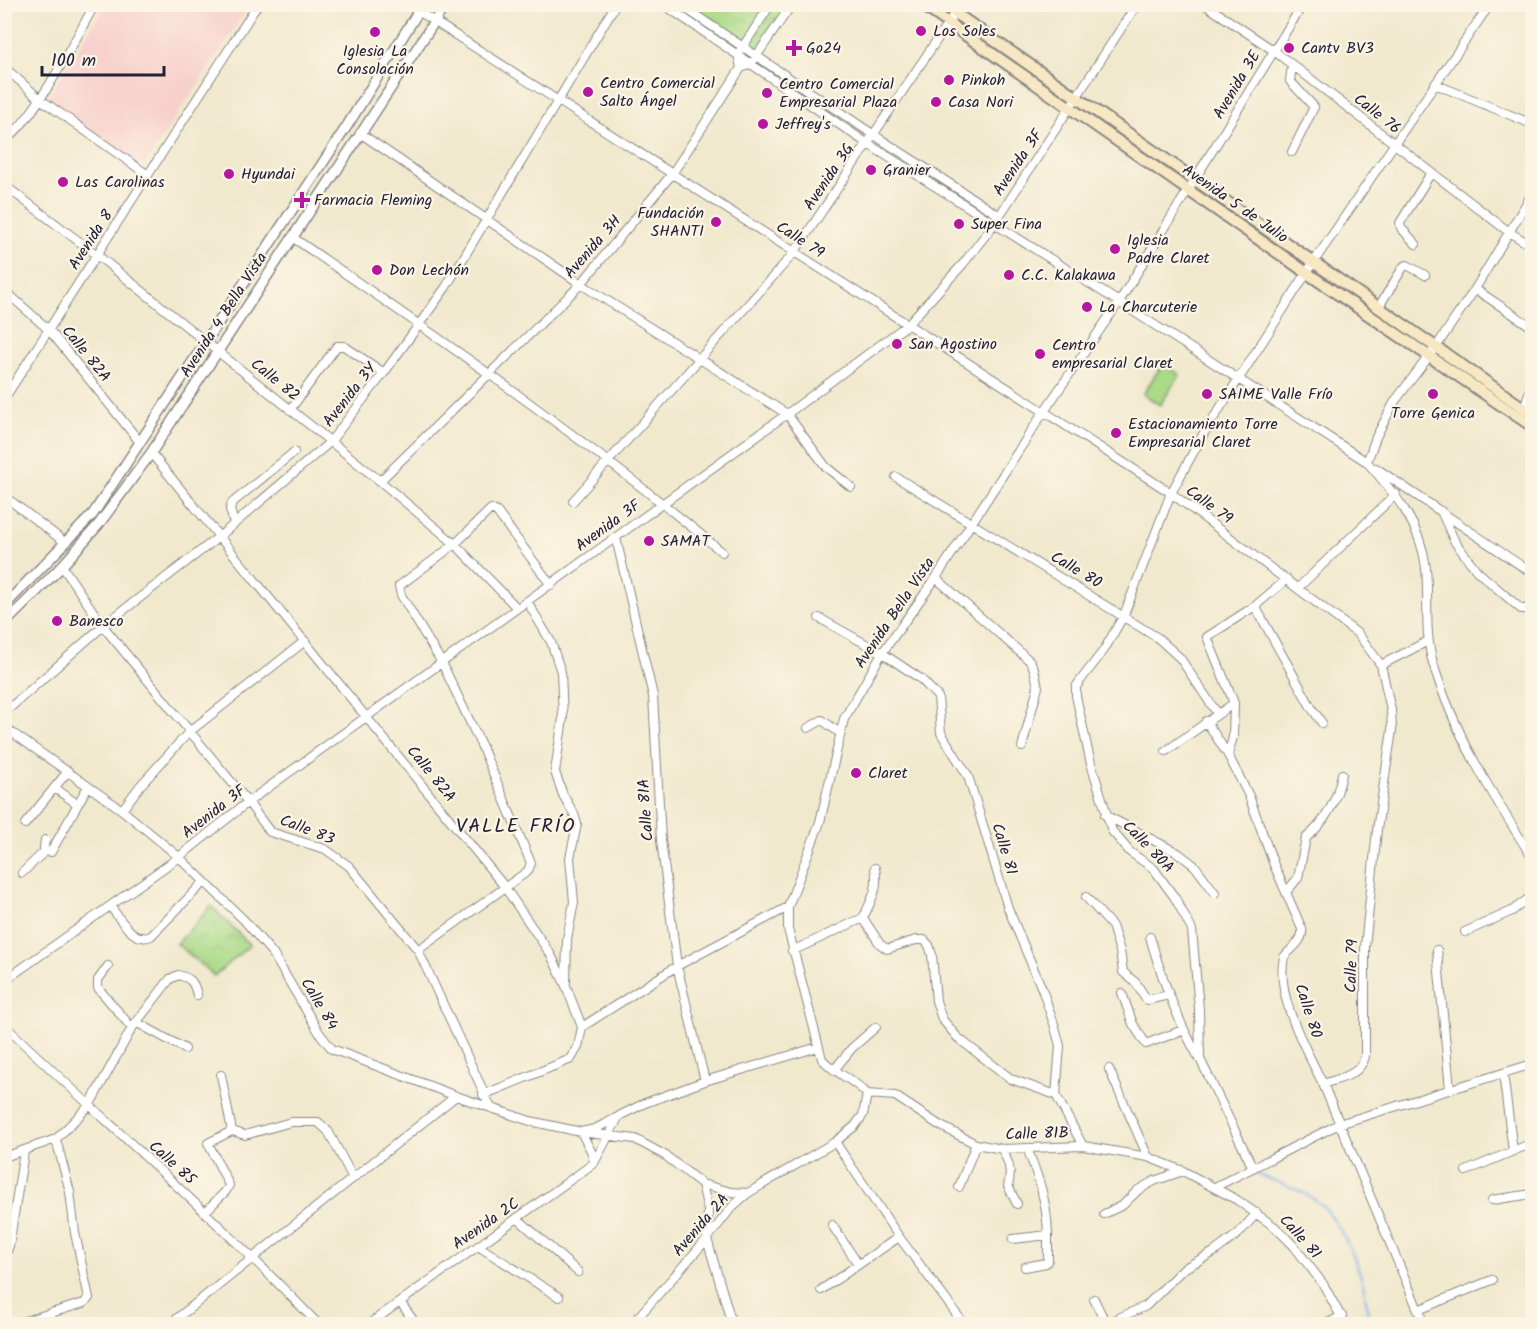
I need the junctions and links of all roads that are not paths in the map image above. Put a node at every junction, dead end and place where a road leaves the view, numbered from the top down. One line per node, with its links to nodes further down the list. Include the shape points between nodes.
1 (95, 4): 31 (street)
2 (258, 4): 44 (street, Avenida 8)
3 (407, 4): 17 (street, Calle 79)
4 (446, 4): 20 (street, Avenida 4 Bella Vista)
5 (616, 4): 33 (street, Avenida 3Y)
6 (663, 4): 24 (street)
7 (680, 4): 22 (street)
8 (771, 4): 22 (street)
9 (792, 4): 25 (street)
10 (921, 4): 21 (main road, Avenida 5 de Julio)
11 (942, 4): 18 (main road, Avenida 5 de Julio)
12 (1137, 4): 32 (street, Avenida 3F)
13 (1204, 4): 23 (street, Calle 76)
14 (1303, 4): 23 (street, Avenida 3E)
15 (1473, 4): 19 (street)
16 (1490, 4): 19 (street, Calle 80A)
17 (421, 8): 20 (street, Calle 79); 70 (street, Avenida 4 Bella Vista)
18 (958, 9): 21 (street, Avenida 3G); 32 (main road, Avenida 5 de Julio)
19 (1485, 12): 30 (street, Calle 80A)
20 (435, 22): 33 (street, Calle 79); 36 (street, Avenida 4 Bella Vista)
21 (949, 24): 34 (main road, Avenida 5 de Julio); 37 (street, Avenida 3G)
22 (743, 46): 24 (street); 25 (street)
23 (1273, 51): 27 (street, Calle 76); 45 (street, Avenida 3E)
24 (738, 54): 26 (street); 29 (street)
25 (757, 56): 26 (street); 37 (street)
26 (751, 64): 29 (street); 39 (street)
27 (1292, 65): 40 (street, Calle 76); 41 (street, via 1290,81 1314,107)
28 (4, 67): 31 (street)
29 (741, 68): 42 (street, Avenida 3H)
30 (1435, 84): 35 (street); 40 (street, Calle 80A)
31 (40, 99): 38 (street); 44 (street)
32 (1077, 99): 34 (street, Avenida 3F); 45 (main road, Avenida 5 de Julio)
33 (559, 101): 42 (street, Calle 79); 50 (street, Avenida 3Y)
34 (1070, 109): 47 (main road, Avenida 5 de Julio); 49 (street, Avenida 3F)
35 (1533, 124)
36 (360, 133): 50 (street); 53 (street, Avenida 4 Bella Vista)
37 (873, 135): 39 (street, Avenida 3G); 49 (street)
38 (4, 141)
39 (868, 144): 51 (street); 56 (street, Avenida 3G)
40 (1393, 145): 43 (street, Calle 76); 58 (street, Calle 80A)
41 (1292, 152)
42 (672, 174): 56 (street, Calle 79); 61 (street, Avenida 3H)
43 (1431, 174): 52 (street, Calle 76); 54 (street, via 1400,223)
44 (148, 175): 57 (street, Avenida 8)
45 (1194, 180): 47 (street, Avenida Bella Vista); 58 (main road, Avenida 5 de Julio)
46 (4, 185): 57 (street, Calle 82)
47 (1189, 190): 59 (main road, Avenida 5 de Julio); 64 (street, Avenida Bella Vista)
48 (1533, 194): 52 (street)
49 (1000, 216): 51 (street, Avenida 3F)
50 (486, 220): 61 (street); 66 (street, Avenida 3Y)
51 (994, 224): 64 (street); 67 (street, Avenida 3F)
52 (1509, 232): 55 (street, Calle 76); 62 (street)
53 (292, 237): 66 (street); 72 (street, Avenida 4 Bella Vista)
54 (1416, 244)
55 (1533, 246)
56 (794, 253): 67 (street, Calle 79); 73 (street, Avenida 3G)
57 (97, 255): 69 (street, Avenida 8); 70 (street, Calle 82)
58 (1313, 263): 59 (street, Calle 80A); 65 (main road, Avenida 5 de Julio)
59 (1307, 273): 71 (main road, Avenida 5 de Julio); 76 (street, Calle 80A)
60 (1425, 275): 65 (street, via 1404,266)
61 (580, 284): 73 (street); 75 (street, Avenida 3H)
62 (1475, 289): 68 (street); 71 (street)
63 (4, 290): 69 (street, Calle 82A)
64 (1119, 302): 76 (street); 81 (street, Avenida Bella Vista)
65 (1378, 308): 71 (main road, Avenida 5 de Julio)
66 (420, 324): 74 (street, Avenida 3Y); 75 (street)
67 (907, 325): 81 (street, Calle 79); 82 (street, Avenida 3F)
68 (1533, 327)
69 (50, 331): 78 (street, Avenida 8); 84 (street, Calle 82A)
70 (206, 341): 72 (street, Calle 82); 84 (street, Avenida 4 Bella Vista)
71 (1433, 351): 80 (main road, Avenida 5 de Julio); 83 (main road, Avenida 5 de Julio); 89 (street, via 1395,401)
72 (219, 352): 79 (street, Calle 82); 87 (street, Avenida 4 Bella Vista)
73 (698, 358): 82 (street); 88 (street, Avenida 3G)
74 (384, 373): 79 (street, via 344,346 337,346); 85 (street, Avenida 3Y)
75 (488, 373): 88 (street); 91 (street, Avenida 3H)
76 (1239, 379): 89 (street); 93 (street, Calle 80A)
77 (1533, 384): 80 (street)
78 (4, 399)
79 (290, 410): 85 (street, Calle 82)
80 (1528, 411)
81 (1043, 413): 93 (street, Calle 79); 99 (street, Avenida Bella Vista)
82 (787, 414): 92 (street, via 826,467); 97 (street, Avenida 3F)
83 (1533, 426)
84 (139, 441): 103 (street, Avenida 4 Bella Vista, via 93,514)
85 (330, 442): 91 (street, Calle 82); 100 (street, Avenida 3Y)
86 (294, 452): 100 (street, via 232,503)
87 (151, 453): 101 (street, Calle 82A); 106 (street, Avenida 4 Bella Vista, via 99,524)
88 (608, 460): 96 (street, Avenida 3G); 97 (street)
89 (1367, 462): 94 (street); 98 (street)
90 (896, 477): 99 (street, Calle 80)
91 (380, 480): 104 (street, Calle 82)
92 (851, 487)
93 (1170, 493): 109 (street, Calle 79); 117 (street, Calle 80A)
94 (1396, 494): 111 (street); 122 (street, via 1421,543 1426,567)
95 (4, 495): 103 (street)
96 (573, 501)
97 (663, 502): 102 (street, Avenida 3F); 105 (street)
98 (1441, 510): 107 (street); 113 (street, via 1455,542 1477,571 1521,609)
99 (972, 522): 108 (street, Avenida Bella Vista); 117 (street, Calle 80)
100 (234, 524): 101 (street, Avenida 3Y)
101 (220, 536): 120 (street, Avenida 3Y); 121 (street, Calle 82A)
102 (616, 538): 110 (street, Avenida 3F); 169 (street, Calle 81A, via 653,696 659,816)
103 (66, 543): 114 (street, Avenida 4 Bella Vista)
104 (455, 544): 110 (street, via 489,510 494,510); 116 (street, Calle 82); 124 (street, via 399,586)
105 (722, 552)
106 (62, 566): 119 (street, Avenida 4 Bella Vista); 120 (street, Calle 83)
107 (1533, 573)
108 (936, 578): 123 (street, Avenida Bella Vista); 136 (street, via 1030,661 1038,687)
109 (1287, 579): 111 (street, Calle 79); 115 (street)
110 (551, 585): 112 (street, Avenida 3F)
111 (1298, 588): 125 (street, Calle 79, via 1358,634)
112 (526, 601): 116 (street, Avenida 3F); 171 (street, via 551,642 561,672 562,718 555,771 577,824 570,858 574,902 567,939)
113 (1533, 605)
114 (4, 606)
115 (1256, 606): 126 (street, via 1207,637); 131 (street)
116 (517, 608): 124 (street, Avenida 3F)
117 (1124, 615): 128 (street, Calle 80, via 1180,657); 146 (street, Calle 80A, via 1077,687 1076,696)
118 (819, 618): 123 (street, Calle 81)
119 (4, 624)
120 (103, 626): 127 (street, Avenida 3Y); 134 (street, Calle 83)
121 (305, 641): 129 (street, Calle 82A); 134 (street)
122 (1428, 641): 125 (street); 151 (street, via 1461,736)
123 (882, 653): 135 (street, Avenida Bella Vista); 193 (street, Calle 81, via 921,679 938,697 941,733 968,776 1008,908 1059,1037)
124 (442, 663): 129 (street, Avenida 3F); 155 (street, via 531,863 528,871)
125 (1381, 665): 189 (street, Calle 79, via 1392,730 1365,947 1365,1057 1355,1072)
126 (1233, 703): 128 (street); 138 (street, via 1233,737)
127 (4, 713)
128 (1217, 713): 130 (street)
129 (366, 717): 143 (street, Avenida 3F); 155 (street, Calle 82A)
130 (1206, 720): 137 (street); 138 (street, Calle 80)
131 (1322, 723)
132 (4, 727): 139 (street, Calle 84)
133 (808, 728): 135 (street, via 822,720)
134 (189, 732): 143 (street, Calle 83); 145 (street)
135 (840, 733): 161 (street, Avenida Bella Vista, via 820,822)
136 (1022, 747)
137 (1166, 751)
138 (1228, 755): 156 (street, Calle 80)
139 (68, 771): 141 (street, Calle 84); 142 (street)
140 (1342, 774): 156 (street, via 1334,804 1315,831 1305,838 1298,878)
141 (88, 786): 144 (street); 145 (street, Calle 84)
142 (55, 788): 144 (street); 147 (street)
143 (248, 802): 150 (street, Avenida 3F); 165 (street, Calle 83, via 270,831 325,849 349,866)
144 (77, 804): 149 (street, via 53,850)
145 (122, 810): 150 (street, Calle 84)
146 (1105, 815): 157 (street, via 1178,853 1195,866); 182 (street, Calle 80A, via 1112,831 1130,852 1154,869 1192,930)
147 (25, 824)
148 (45, 840): 149 (street)
149 (45, 851): 153 (street)
150 (178, 857): 154 (street, Calle 84); 160 (street, Avenida 3F)
151 (1533, 857)
152 (875, 868): 162 (street, via 878,881)
153 (22, 873)
154 (204, 882): 160 (street, via 146,938 134,934); 194 (street, Calle 84, via 265,943 332,1049)
155 (504, 886): 165 (street); 171 (street, Calle 82A, via 551,955)
156 (1287, 891): 189 (street, Calle 80, via 1303,935 1284,957 1284,989 1296,1029)
157 (1215, 892)
158 (1533, 896): 163 (street, via 1512,911)
159 (1086, 897): 174 (street, via 1112,926 1123,972 1147,1000)
160 (110, 906): 170 (street, Avenida 3F)
161 (788, 907): 167 (street, Avenida Bella Vista); 169 (street)
162 (863, 918): 167 (street); 193 (street, via 887,949 924,940 932,955 936,1001 942,1019 958,1038 1011,1079)
163 (1466, 932)
164 (1150, 937): 174 (street)
165 (418, 950): 192 (street, Calle 83)
166 (1437, 950): 190 (street)
167 (792, 951): 180 (street, Avenida Bella Vista)
168 (108, 966): 176 (street, via 98,980 98,988)
169 (677, 966): 177 (street); 188 (street, Calle 81A)
170 (4, 981)
171 (566, 986): 177 (street, Calle 82A)
172 (1122, 993): 179 (street, via 1133,1024 1146,1044)
173 (197, 995): 176 (street, via 189,978 178,975 170,979)
174 (1169, 995): 179 (street)
175 (4, 1025): 195 (street, Calle 85)
176 (134, 1025): 181 (street); 195 (street)
177 (582, 1027): 192 (street, via 571,1059)
178 (876, 1027): 185 (street)
179 (1183, 1030): 182 (street)
180 (818, 1047): 185 (street, Avenida Bella Vista, via 822,1059); 188 (street)
181 (185, 1049)
182 (1200, 1059): 214 (street, Calle 80A)
183 (1533, 1064): 186 (street)
184 (1109, 1069): 212 (street)
185 (834, 1070): 191 (street, Avenida Bella Vista, via 853,1080)
186 (1503, 1073): 190 (street); 209 (street)
187 (221, 1075): 199 (street)
188 (705, 1081): 197 (street)
189 (1323, 1084): 198 (street)
190 (1450, 1089): 198 (street)
191 (867, 1094): 203 (street, Avenida 2A, via 863,1115); 205 (street, Calle 81B, via 895,1096)
192 (483, 1095): 196 (street, Calle 83)
193 (1056, 1095): 206 (street)
194 (456, 1096): 196 (street, Calle 84); 217 (street)
195 (89, 1106): 202 (street); 225 (street, Calle 85)
196 (491, 1108): 200 (street, Calle 84)
197 (619, 1116): 200 (street); 201 (street, Avenida 2C)
198 (1339, 1124): 214 (street); 246 (street)
199 (231, 1131): 217 (street, via 245,1135 291,1122 318,1122 328,1131); 225 (street, via 208,1143 229,1185)
200 (581, 1132): 201 (street, Calle 84); 213 (street)
201 (609, 1135): 213 (street, Avenida 2C); 218 (street, Calle 84, via 645,1143)
202 (56, 1139): 210 (street); 247 (street, via 89,1298 84,1304)
203 (835, 1142): 221 (street, Avenida 2A); 231 (street)
204 (1533, 1143): 209 (street)
205 (976, 1144): 208 (street, Calle 81B); 219 (street)
206 (1083, 1146): 207 (street, Calle 81B); 212 (street, Calle 81B)
207 (1027, 1148): 208 (street, Calle 81B); 230 (street, via 1048,1211)
208 (1002, 1149): 224 (street, via 1010,1165 1008,1186)
209 (1513, 1151): 216 (street)
210 (24, 1152): 211 (street); 235 (street)
211 (4, 1157)
212 (1148, 1157): 215 (street, Calle 81B)
213 (594, 1163): 228 (street, Avenida 2C)
214 (1253, 1168): 220 (street)
215 (1183, 1171): 220 (street, Calle 81B); 227 (street, via 1154,1181)
216 (1466, 1171)
217 (352, 1178): 236 (street)
218 (702, 1184): 221 (street, Calle 84); 232 (street, via 708,1210)
219 (959, 1187)
220 (1215, 1187): 226 (street, Calle 81)
221 (748, 1193): 232 (street, Avenida 2A, via 724,1215)
222 (1533, 1194): 223 (street)
223 (1492, 1200)
224 (1017, 1204)
225 (205, 1212): 236 (street, Calle 85)
226 (1257, 1213): 245 (street, Calle 81, via 1294,1246); 255 (street, via 1238,1234 1183,1269 1146,1306)
227 (1104, 1214)
228 (517, 1218): 234 (street, Avenida 2C); 239 (street)
229 (832, 1225): 237 (street)
230 (1048, 1235): 233 (street); 238 (street, via 1046,1263)
231 (899, 1237): 237 (street); 254 (street)
232 (707, 1239): 252 (street, Avenida 2A); 253 (street)
233 (1013, 1239)
234 (478, 1246): 242 (street); 244 (street, Avenida 2C)
235 (4, 1258)
236 (254, 1258): 248 (street); 249 (street, Calle 85)
237 (858, 1264): 241 (street)
238 (1025, 1267)
239 (578, 1272)
240 (1492, 1281): 246 (street)
241 (821, 1290)
242 (559, 1297)
243 (1094, 1299): 255 (street)
244 (400, 1302): 250 (street, Avenida 2C); 251 (street)
245 (1341, 1316): 256 (street); 257 (street, Calle 81)
246 (1421, 1317): 258 (street)
247 (15, 1324)
248 (170, 1324)
249 (318, 1324)
250 (369, 1324)
251 (416, 1324)
252 (632, 1324)
253 (732, 1324)
254 (964, 1324)
255 (1105, 1324)
256 (1326, 1324)
257 (1346, 1324)
258 (1408, 1324)

